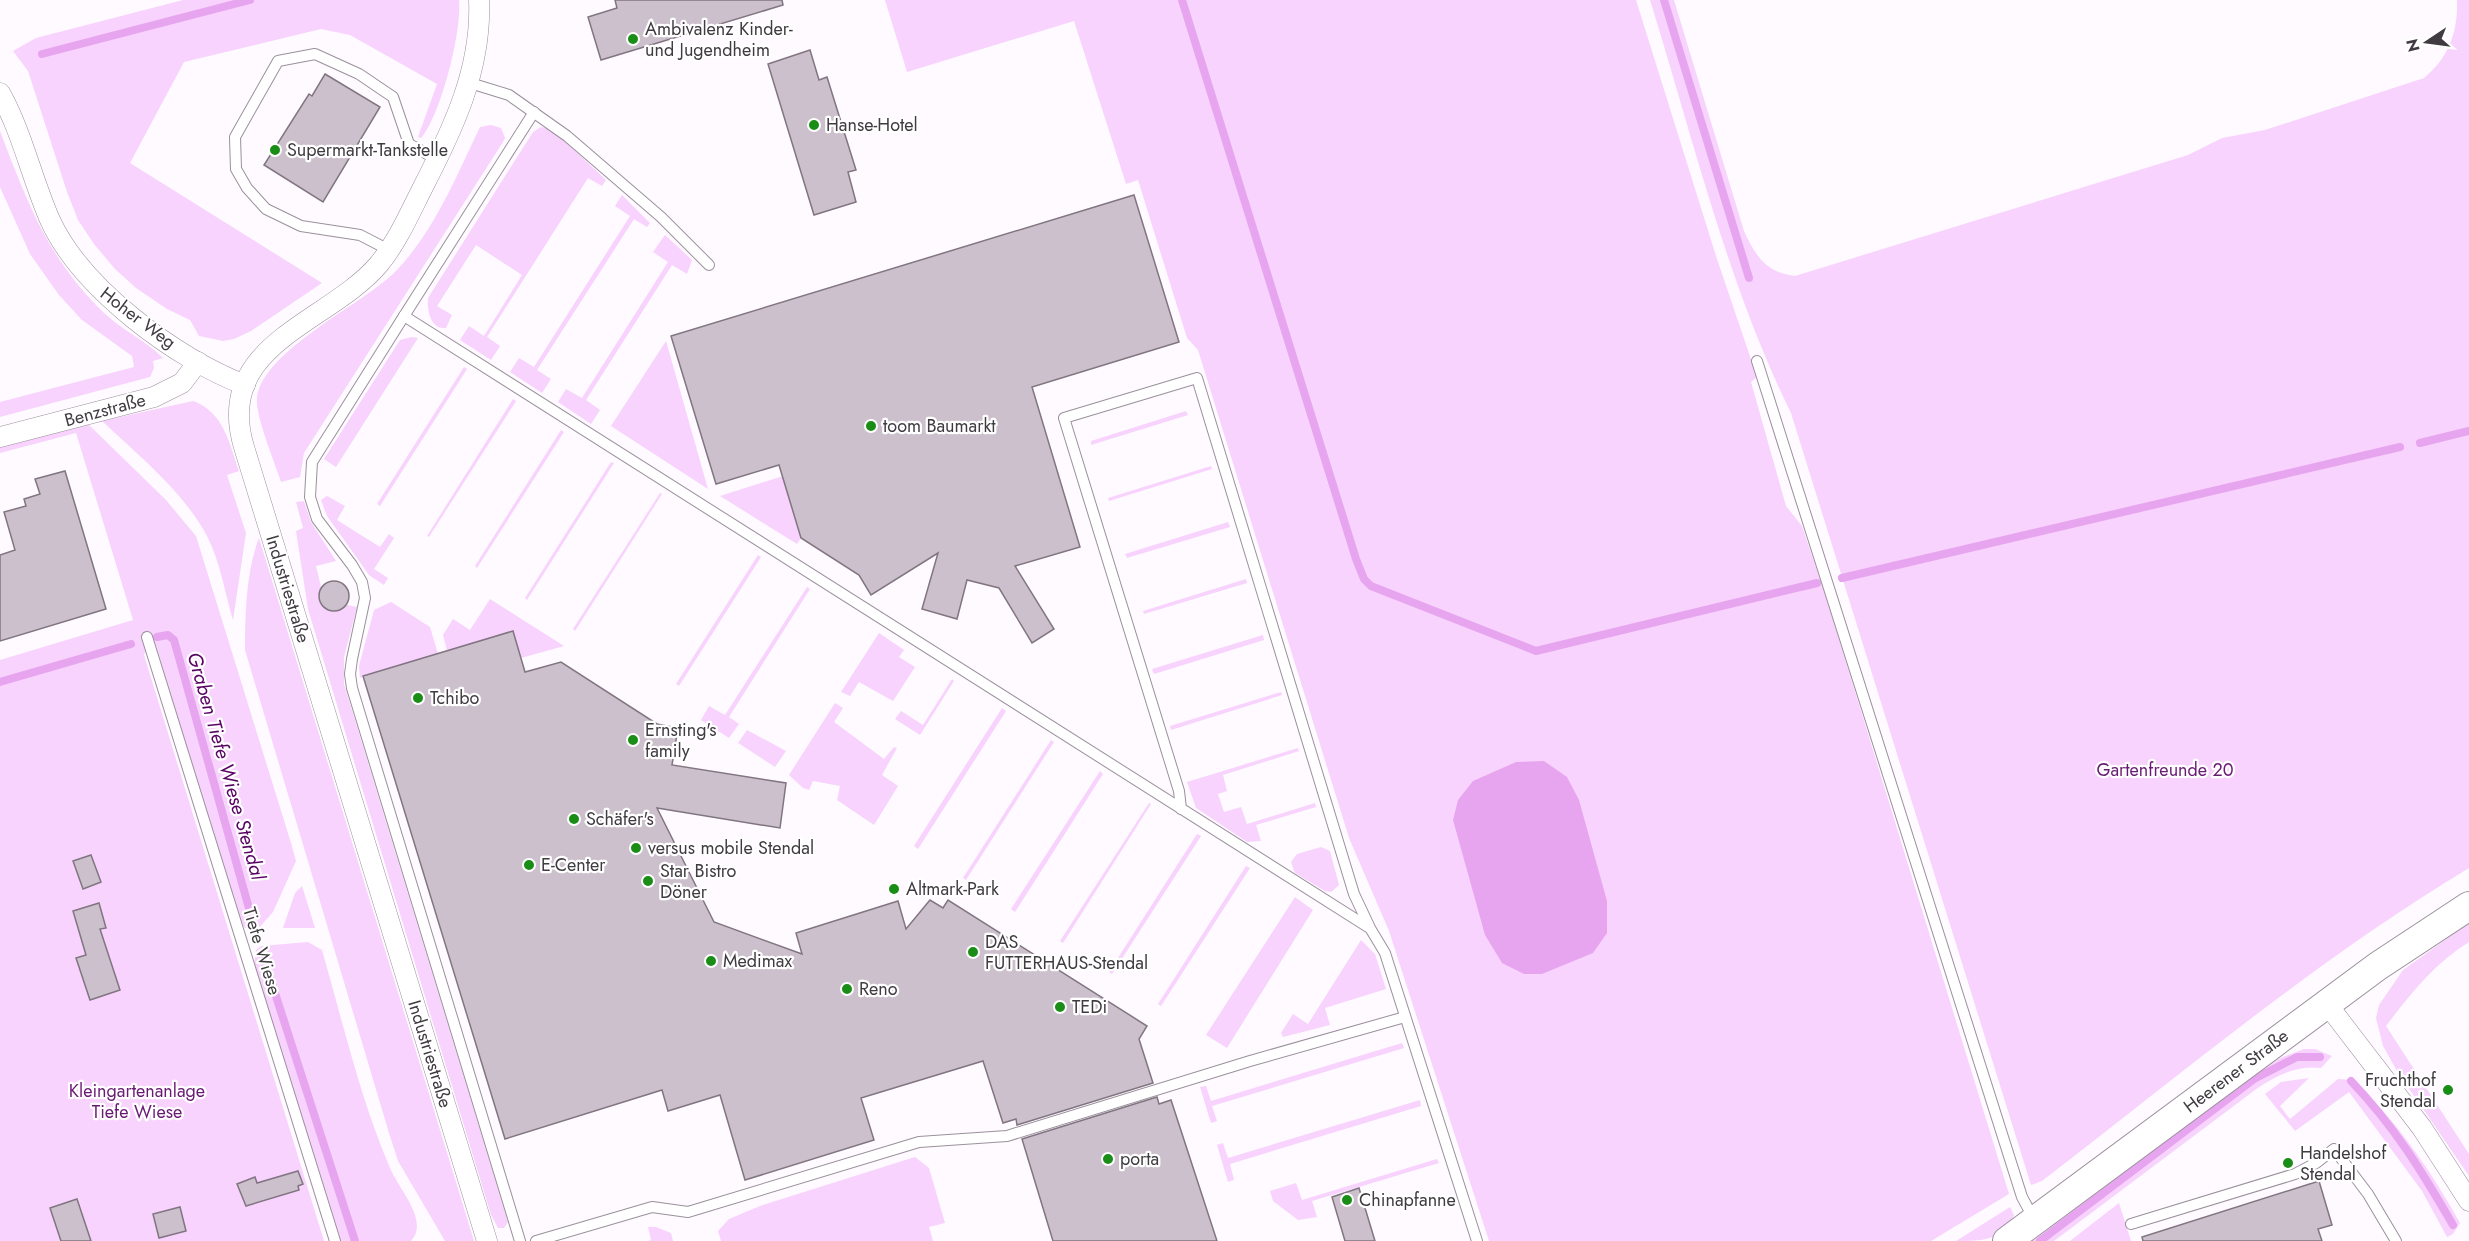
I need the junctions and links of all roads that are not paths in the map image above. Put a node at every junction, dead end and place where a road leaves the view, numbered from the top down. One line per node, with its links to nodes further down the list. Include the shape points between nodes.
1 (480, 0): 2 (street, Industriestraße)
2 (470, 83): 4 (lane, via 509,95); 5 (street, Industriestraße)
3 (0, 93): 10 (street, Hoher Weg, via 51,221 68,252 92,283 129,315)
4 (534, 112): 7 (lane, via 654,211); 8 (lane)
5 (438, 160): 6 (street, Industriestraße); 6 (lane, via 409,144 393,97 359,74 315,54 278,61 236,137 236,169 266,209 300,226 360,236)
6 (389, 250): 11 (street, Industriestraße, via 349,291 267,349)
7 (709, 265)
8 (404, 316): 14 (lane); 24 (lane, via 312,462 310,497 317,519 362,582 365,610 352,659 352,688)
9 (1757, 361): 20 (lane, via 2022,1197)
10 (198, 362): 11 (street, Hoher Weg); 12 (street, Benzstraße, via 182,383 154,398)
11 (244, 385): 23 (street, Industriestraße, via 240,403 242,441)
12 (0, 437)
13 (147, 637): 22 (lane, Tiefe Wiese)
14 (1181, 809): 16 (lane); 16 (lane, via 1179,791 1064,418 1197,378 1354,894)
15 (2469, 906): 17 (main road, Heerener Straße)
16 (1370, 928): 18 (lane, via 1385,953)
17 (2326, 1004): 19 (street, via 2422,1128); 20 (main road, Heerener Straße)
18 (1405, 1017): 25 (lane, via 1006,1136 919,1142 688,1212 652,1207); 26 (lane)
19 (2469, 1202)
20 (2035, 1221): 27 (main road, Heerener Straße)
21 (2131, 1224): 28 (lane, via 2295,1174 2334,1149 2368,1194)
22 (335, 1241)
23 (487, 1241)
24 (520, 1241)
25 (536, 1241)
26 (1476, 1241)
27 (2007, 1241)
28 (2396, 1241)

